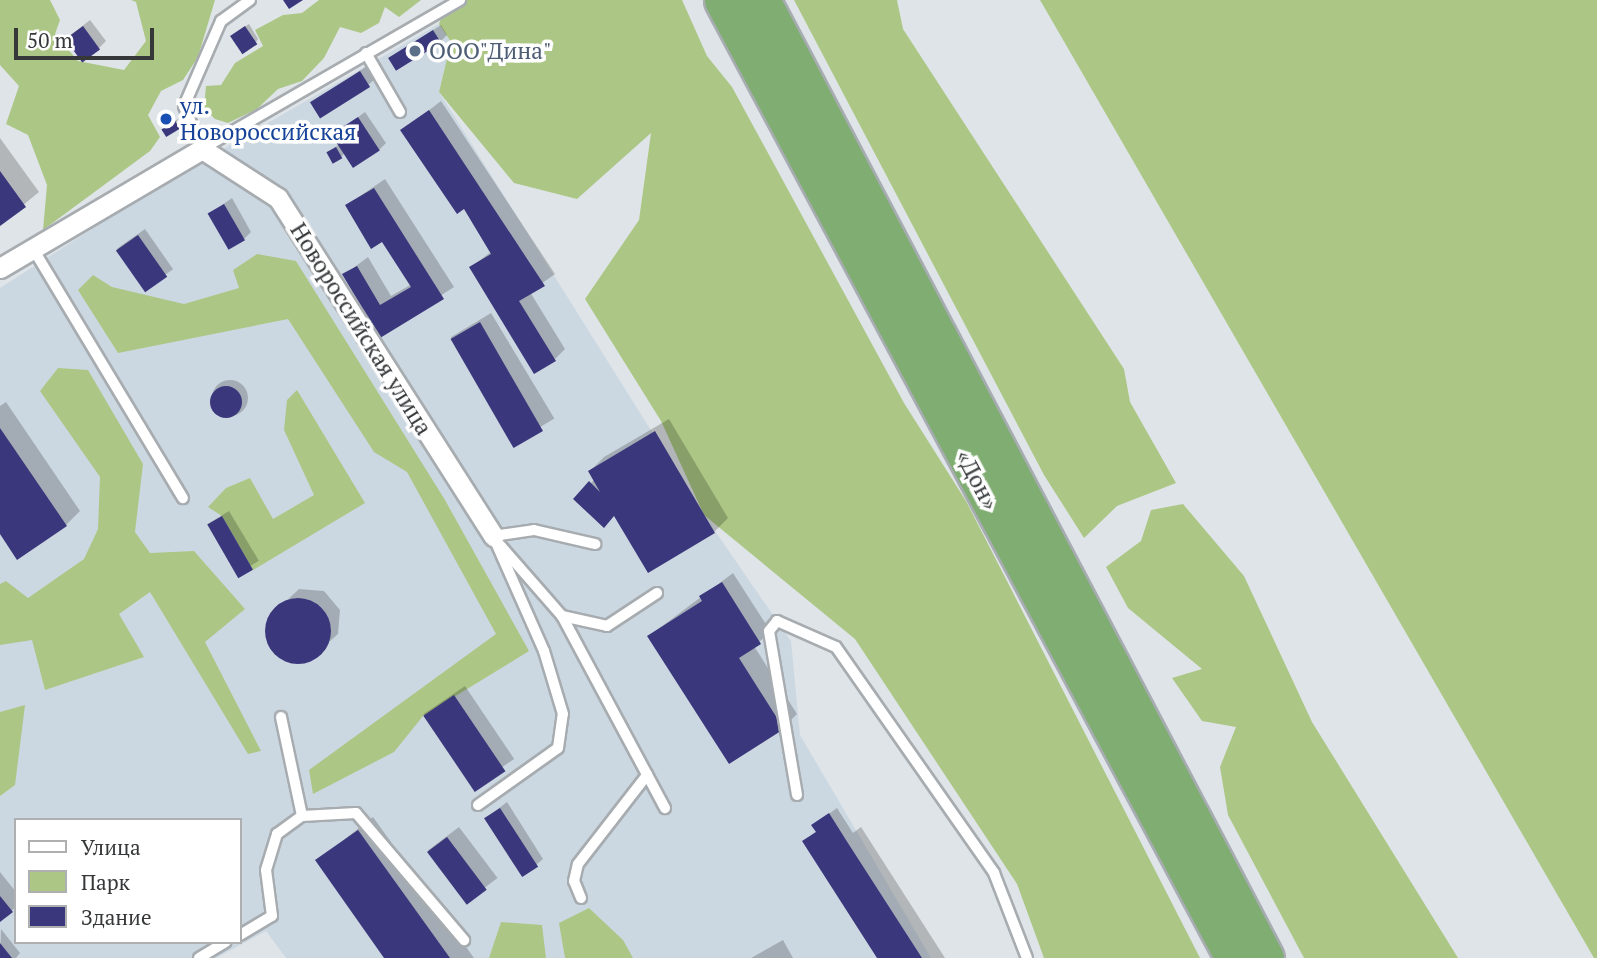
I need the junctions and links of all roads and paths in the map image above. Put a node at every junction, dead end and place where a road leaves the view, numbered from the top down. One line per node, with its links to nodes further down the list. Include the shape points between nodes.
1 (250, 0): 9 (lane, via 221,21 184,106)
2 (438, 0): 6 (lane)
3 (460, 0): 6 (lane)
4 (723, 0): 27 (highway, «Дон»)
5 (761, 0): 27 (highway, «Дон»)
6 (434, 12): 7 (lane)
7 (366, 53): 8 (lane); 9 (lane)
8 (400, 111)
9 (202, 149): 10 (street); 13 (street, Новороссийская улица, via 278,198)
10 (32, 247): 11 (street); 12 (lane)
11 (0, 266)
12 (183, 498)
13 (493, 536): 14 (lane, via 534,530); 16 (lane); 20 (lane, via 544,651 563,714 558,748)
14 (595, 544)
15 (657, 593): 16 (lane, via 607,626)
16 (562, 616): 18 (lane)
17 (281, 718): 22 (lane)
18 (647, 775): 21 (lane); 23 (lane, via 578,864 574,881)
19 (797, 795): 29 (lane, via 769,631 777,621 836,647 993,873)
20 (478, 805)
21 (665, 808)
22 (302, 816): 24 (lane, via 277,834 273,846 266,870 272,916); 25 (lane, via 356,813)
23 (580, 898)
24 (242, 933)
25 (464, 940)
26 (223, 944): 28 (lane)
27 (1254, 956)
28 (199, 958)
29 (1027, 958)

